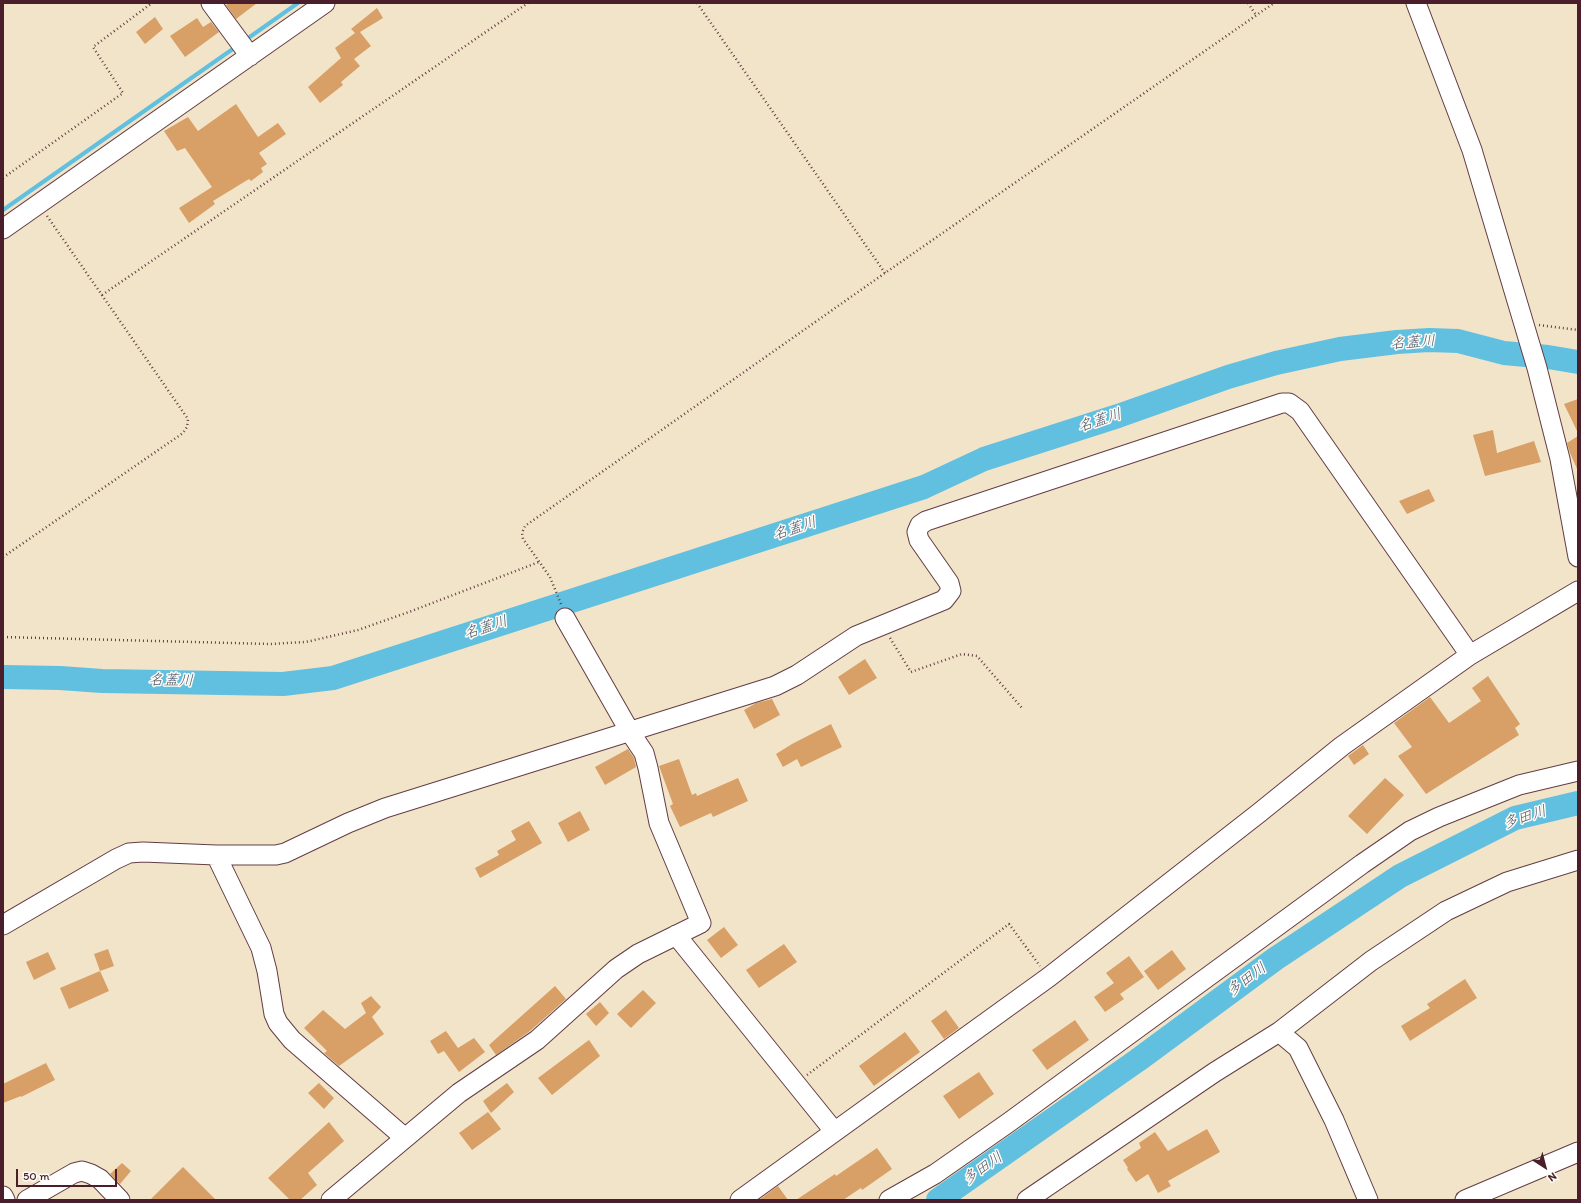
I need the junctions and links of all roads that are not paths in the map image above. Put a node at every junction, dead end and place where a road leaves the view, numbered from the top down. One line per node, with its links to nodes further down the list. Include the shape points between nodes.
1 (211, 3): 4 (street)
2 (325, 3): 4 (street)
3 (1416, 3): 6 (street, via 1472,150 1537,368 1560,459)
4 (247, 52): 5 (street)
5 (3, 229)
6 (1578, 557)
7 (1578, 591): 9 (street)
8 (565, 618): 10 (street)
9 (1470, 655): 10 (street, via 1300,411 1289,403 1282,403 926,521 920,525 917,532 919,540 949,583 951,591 944,600 856,636 797,675 775,686); 17 (street, via 1342,746 1049,977)
10 (630, 732): 12 (street, via 385,808 285,853); 15 (street, via 644,753 659,823 701,923)
11 (1578, 771): 26 (street, via 1519,785 1410,831 996,1131 935,1174)
12 (216, 855): 14 (street, via 129,853); 18 (street, via 261,948 278,1023 292,1040)
13 (1578, 860): 16 (street, via 1507,882 1446,911 1371,961)
14 (3, 925)
15 (676, 935): 17 (street); 18 (street, via 638,954 616,969 537,1040 459,1093)
16 (1279, 1032): 27 (street, via 1215,1072); 28 (street, via 1298,1048 1334,1120)
17 (834, 1131): 25 (street)
18 (405, 1138): 24 (street)
19 (1578, 1152): 29 (street)
20 (3, 1196): 21 (street)
21 (5, 1200)
22 (27, 1200): 23 (street, via 82,1171 100,1179)
23 (120, 1200)
24 (331, 1200)
25 (740, 1200)
26 (889, 1200)
27 (1027, 1200)
28 (1368, 1200)
29 (1465, 1200)

